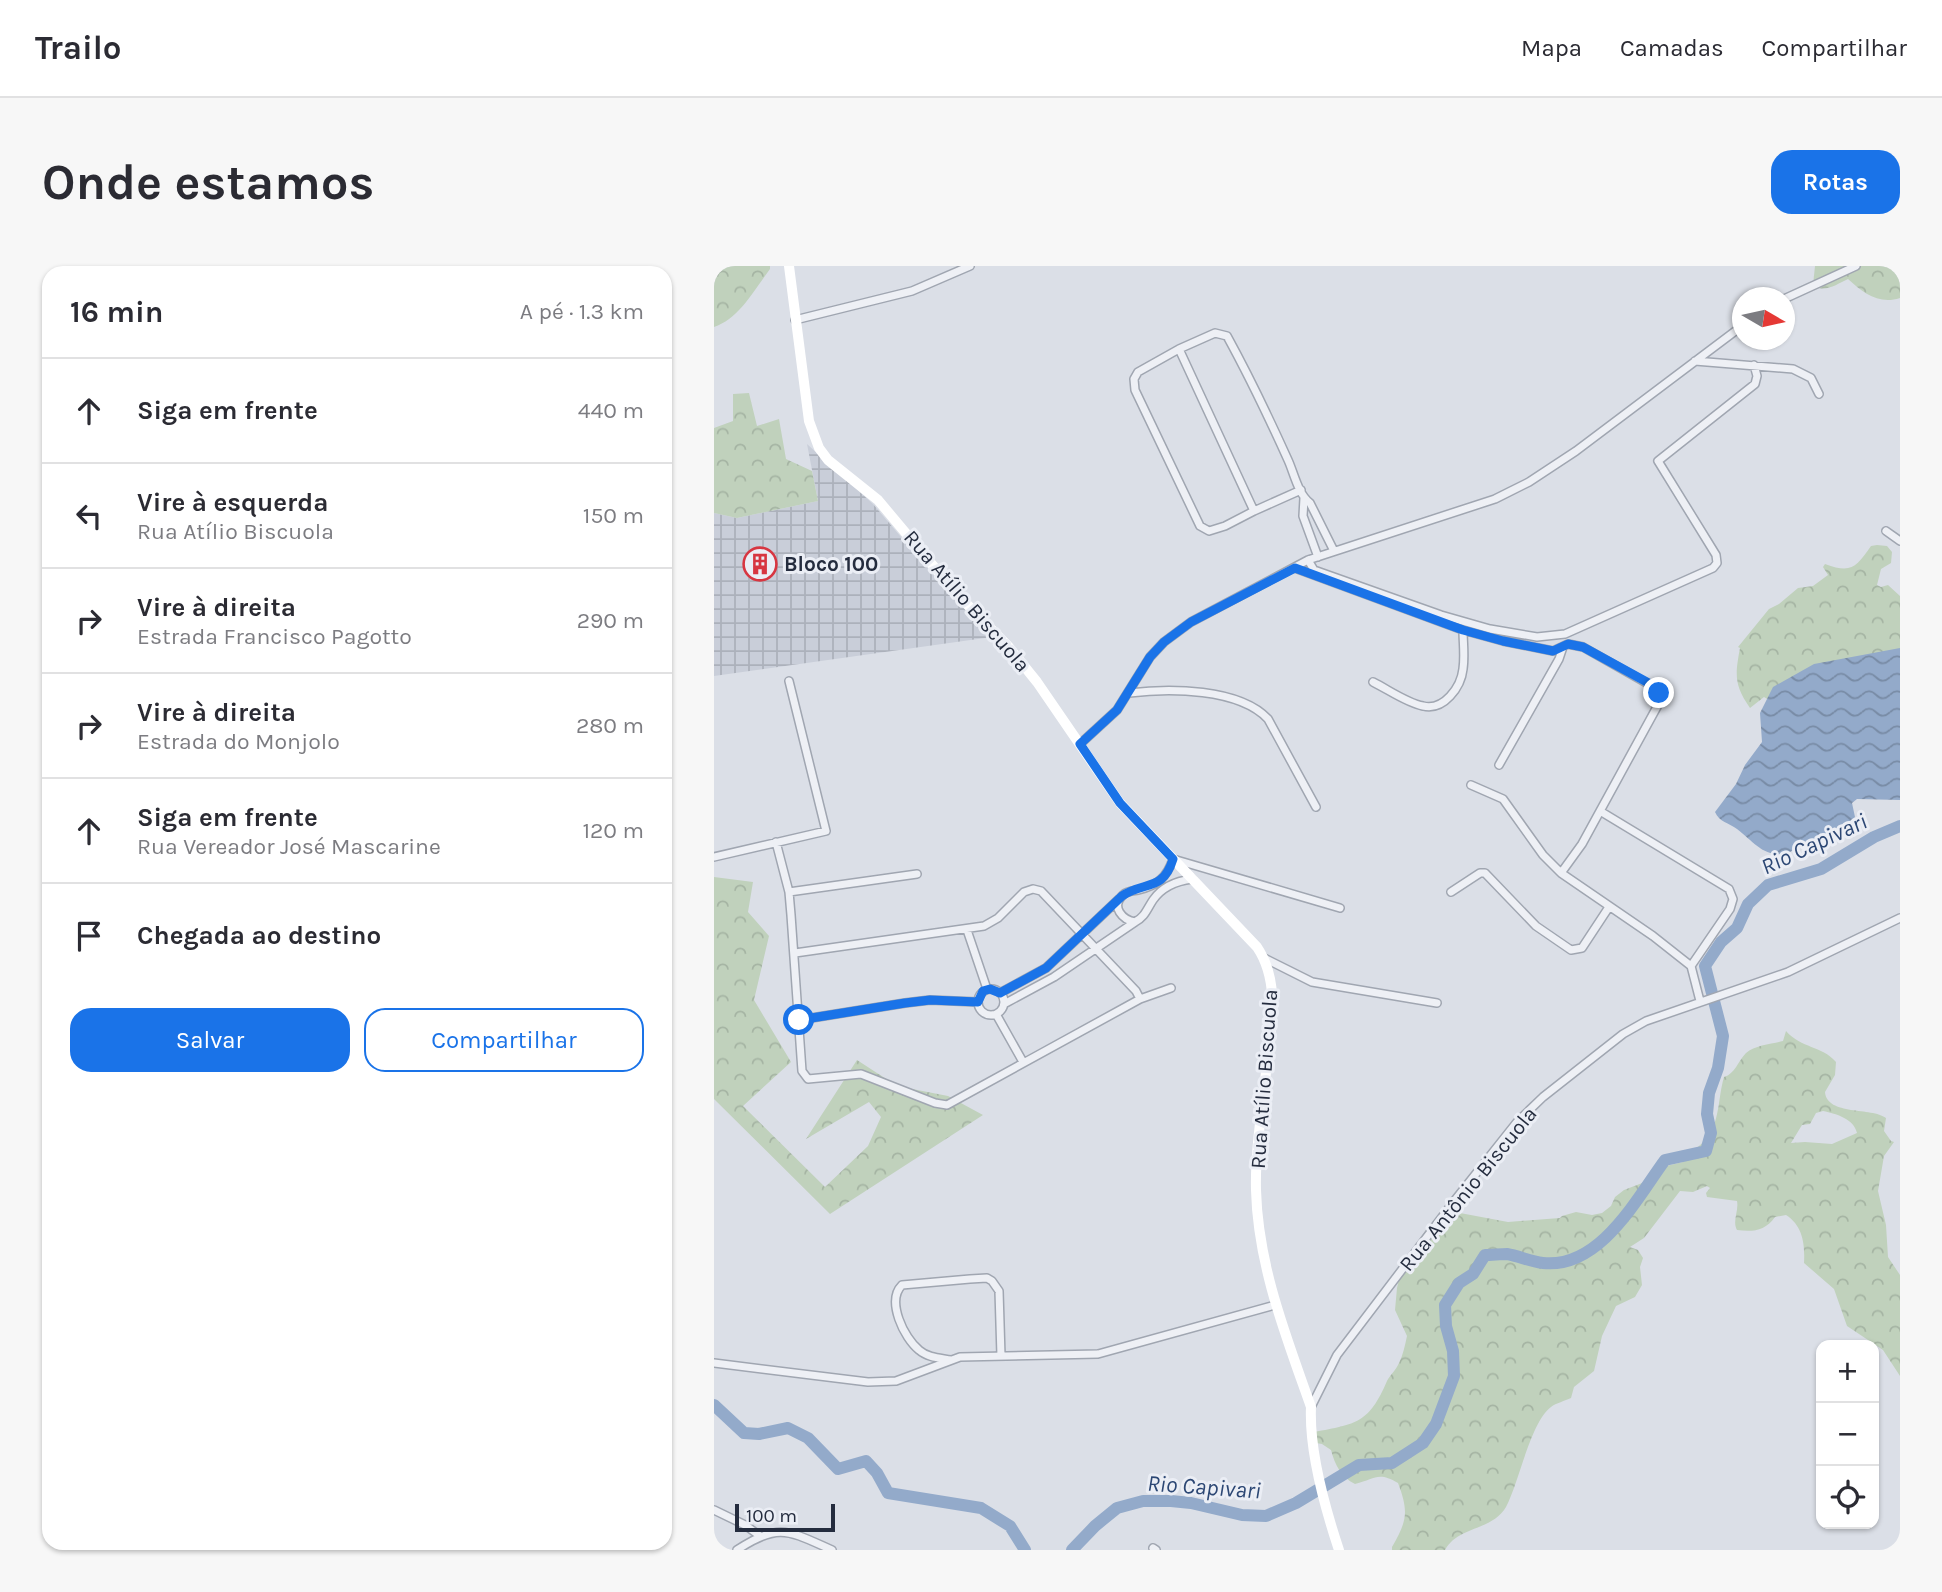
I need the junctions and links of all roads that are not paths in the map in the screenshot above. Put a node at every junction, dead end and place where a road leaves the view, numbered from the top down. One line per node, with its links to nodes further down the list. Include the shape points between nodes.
1 (789, 266): 5 (street, Rua Atílio Biscuola)
2 (970, 266): 5 (street, via 912,291)
3 (1856, 266): 4 (street)
4 (1795, 294)
5 (795, 320): 24 (street, Rua Atílio Biscuola, via 808,421 819,448 878,500 956,593 1008,646)
6 (1732, 333): 8 (street)
7 (1179, 349): 11 (street, via 1216,333 1227,336); 12 (street); 12 (street, via 1138,372 1135,390 1200,526 1209,531)
8 (1694, 361): 9 (street); 15 (street, via 1576,451 1512,492)
9 (1754, 365): 10 (street, via 1801,372 1811,378); 17 (street, via 1755,384 1658,461 1716,555 1717,564 1643,601 1565,634 1537,637 1441,615 1314,570)
10 (1819, 394)
11 (1302, 494): 12 (street); 15 (street); 16 (street, via 1303,516)
12 (1254, 511)
13 (1886, 531): 14 (street)
14 (1900, 541)
15 (1334, 551): 16 (street)
16 (1318, 557): 17 (street)
17 (1308, 560): 18 (street)
18 (1295, 568): 19 (street); 23 (street, via 1191,622 1164,642)
19 (1463, 630): 20 (street); 22 (street, via 1461,678 1441,704 1418,705)
20 (1558, 649): 25 (street, via 1556,662); 28 (street, via 1568,644 1583,647 1659,693 1658,705)
21 (789, 681): 29 (street, via 826,831)
22 (1373, 682)
23 (1129, 693): 24 (street); 27 (street, via 1179,691 1228,697 1261,711)
24 (1080, 744): 31 (street, Rua Atílio Biscuola, via 1120,803)
25 (1499, 765)
26 (1471, 785): 32 (street, via 1503,799)
27 (1316, 807)
28 (1600, 811): 32 (street); 47 (street, via 1729,889 1730,909)
29 (776, 842): 30 (street); 35 (street)
30 (714, 857)
31 (1173, 859): 34 (street, Rua Atílio Biscuola); 37 (street, via 1154,885); 39 (street)
32 (1561, 873): 38 (street)
33 (917, 874): 35 (street)
34 (1192, 879): 41 (street, via 1178,881 1159,893); 46 (street, Rua Atílio Biscuola)
35 (789, 892): 45 (street)
36 (1451, 892): 38 (street, via 1480,873 1487,875 1536,926 1572,950 1584,945)
37 (1122, 896): 41 (street, via 1118,911); 43 (street)
38 (1609, 907): 47 (street)
39 (1340, 908)
40 (1900, 918): 52 (street, Rua Antônio Biscuola, via 1788,972)
41 (1135, 922): 44 (street)
42 (967, 930): 43 (street, via 998,918 1024,891 1033,889 1041,891); 45 (street); 49 (street)
43 (1081, 935): 44 (street); 50 (street, via 1046,968)
44 (1095, 949): 51 (street); 55 (street)
45 (794, 953): 57 (street)
46 (1264, 958): 54 (street, via 1312,982); 59 (street, Rua Atílio Biscuola, via 1270,973 1272,1019 1256,1188 1260,1240)
47 (1691, 966): 52 (street)
48 (1171, 988): 51 (street)
49 (987, 989): 50 (street); 53 (street)
50 (1000, 993): 55 (street)
51 (1140, 999): 58 (street)
52 (1703, 1001): 63 (street, Rua Antônio Biscuola, via 1623,1034 1517,1122 1337,1355)
53 (978, 1002): 56 (street, via 984,1013); 57 (street, via 930,1000)
54 (1437, 1003)
55 (1004, 1004): 56 (street)
56 (996, 1014): 58 (street)
57 (799, 1020): 58 (street, via 802,1071 808,1079 861,1074 935,1103 947,1105)
58 (1023, 1062)
59 (1275, 1305): 60 (street, via 1098,1354); 63 (street, Rua Atílio Biscuola)
60 (1002, 1356): 61 (street); 61 (street, via 999,1292 992,1281 902,1285 896,1297 897,1315 910,1339 926,1354)
61 (952, 1360): 62 (street, via 912,1377 883,1382)
62 (714, 1363)
63 (1311, 1407): 68 (street, Rua Atílio Biscuola, via 1320,1475)
64 (714, 1510): 65 (street)
65 (760, 1536): 66 (street); 67 (street, via 781,1531)
66 (737, 1550)
67 (832, 1550)
68 (1339, 1550)

